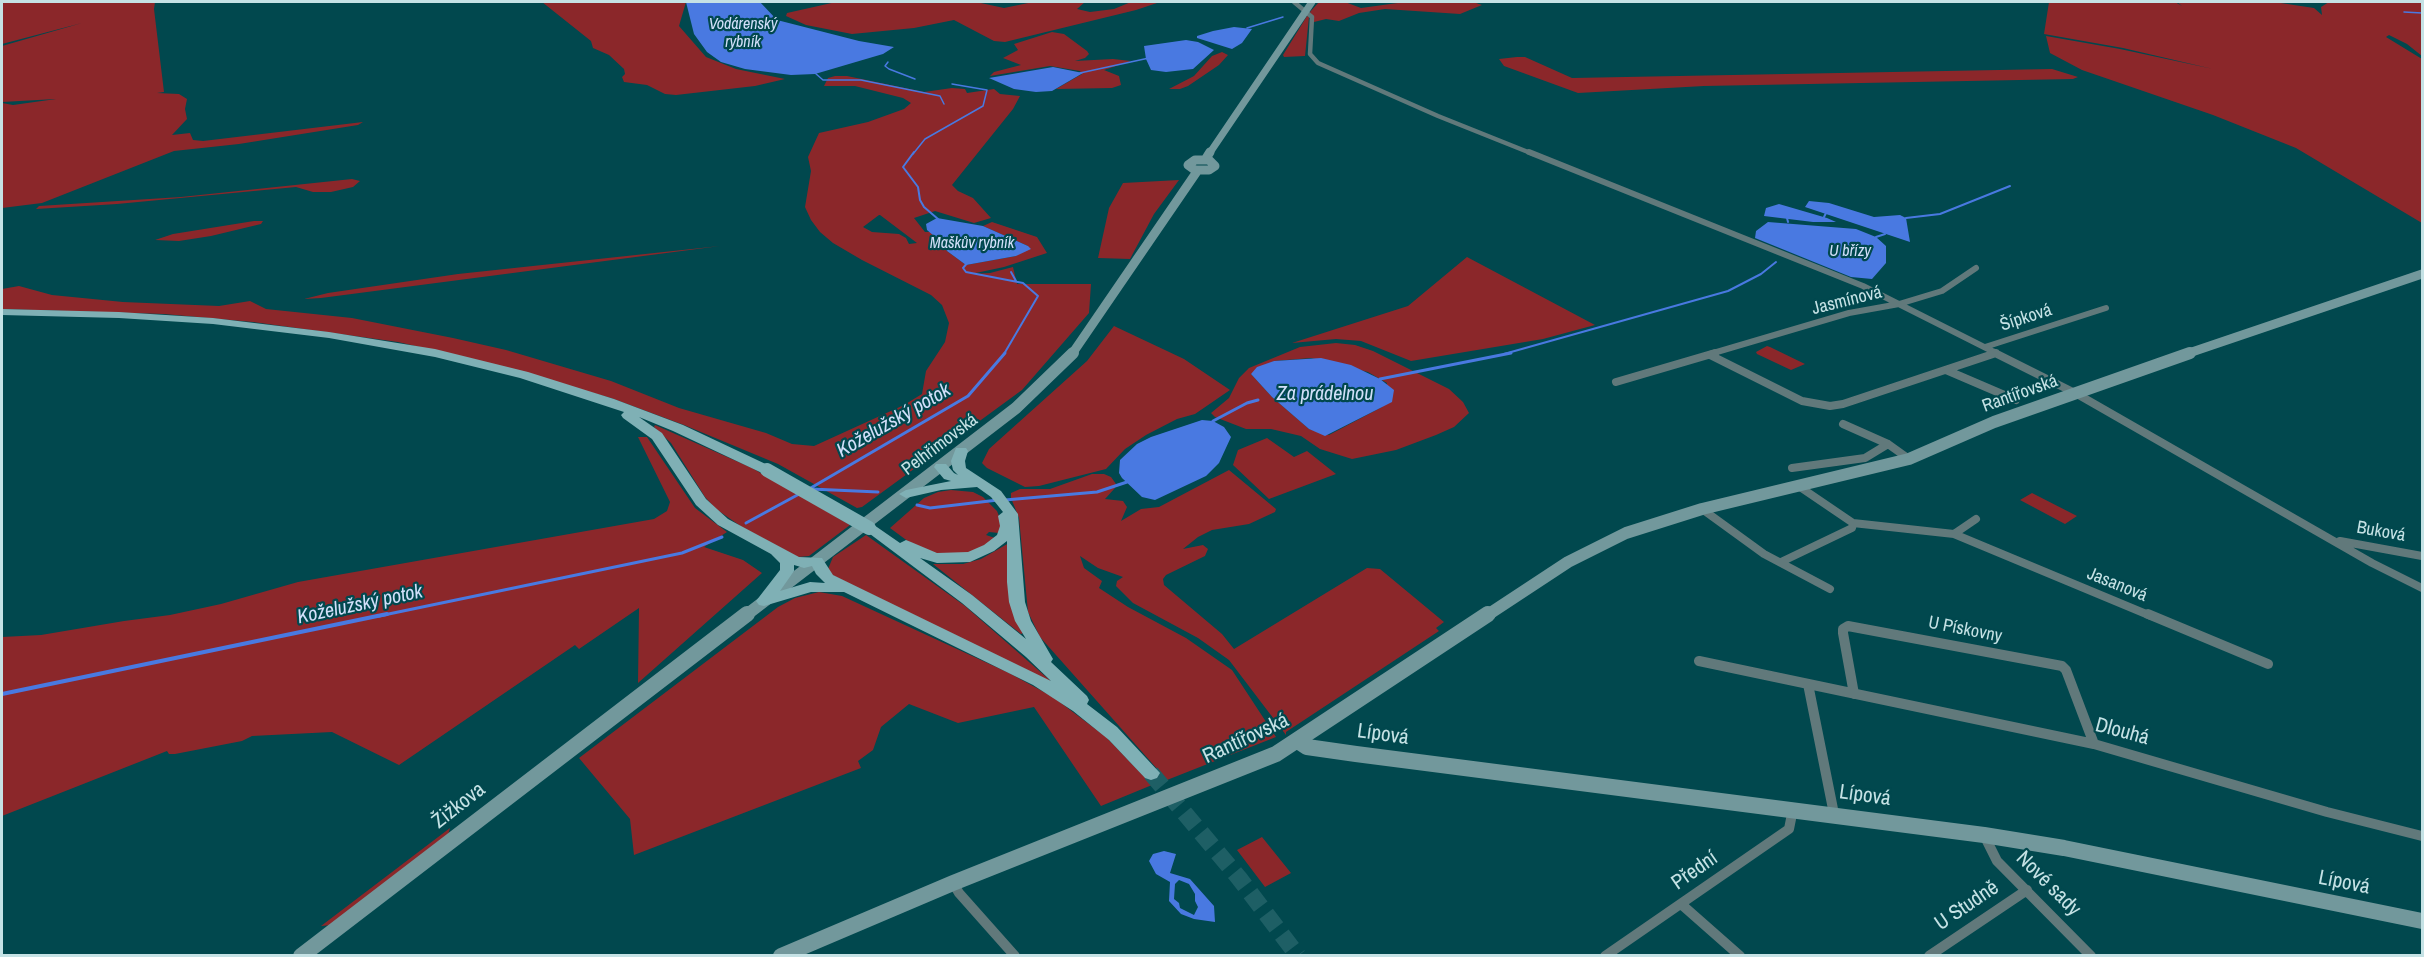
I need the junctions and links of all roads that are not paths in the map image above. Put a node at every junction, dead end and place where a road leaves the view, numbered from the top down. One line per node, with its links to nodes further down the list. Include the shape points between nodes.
1 (1294, 2): 3 (street)
2 (1312, 2): 3 (street)
3 (1306, 10): 6 (street, via 1312,17 1311,58 1338,73); 20 (street, Pelhřimovská, via 1205,160 1190,166 1078,348 1023,402)
4 (1976, 268): 7 (street, via 1942,291)
5 (2422, 274): 16 (street, Rantířovská)
6 (1845, 278): 7 (street)
7 (1899, 304): 10 (street, Jasmínová); 12 (street, Jasmínová, via 1849,313)
8 (2106, 308): 10 (street, Šípková)
9 (2, 312): 13 (main road, via 119,315 261,326 395,345)
10 (1985, 347): 11 (street, Šípková)
11 (1996, 352): 14 (street); 16 (street, Šípková)
12 (1710, 355): 14 (street, via 1802,401 1825,406 1843,404); 15 (street, Jasmínová)
13 (502, 369): 34 (main road, bridge, via 646,415 767,470); 35 (main road, via 607,406 647,427 712,513)
14 (1946, 370): 17 (street)
15 (1616, 382)
16 (2077, 394): 21 (street, Rantířovská, via 1994,422); 33 (street, Šípková)
17 (2016, 400)
18 (1843, 424): 19 (street)
19 (1888, 444): 21 (street); 23 (street, via 1865,458)
20 (962, 451): 22 (street, Pelhřimovská); 24 (main road)
21 (1909, 459): 26 (street, Rantířovská)
22 (941, 467): 24 (main road); 25 (main road, via 949,476); 27 (street, Pelhřimovská)
23 (1792, 468)
24 (960, 470): 28 (main road)
25 (974, 487): 27 (main road, via 952,484); 28 (main road)
26 (1800, 487): 29 (street, Rantířovská); 31 (street)
27 (906, 494): 37 (street, Pelhřimovská)
28 (1000, 503): 34 (main road, via 1006,521 1003,537 977,555 938,558); 45 (main road, via 1013,525 1019,611)
29 (1702, 509): 38 (street); 50 (street, Rantířovská, via 1626,533 1568,562)
30 (1976, 519): 32 (street)
31 (1853, 523): 32 (street, Jasanová); 38 (street, via 1852,528)
32 (1954, 534): 44 (street, Jasanová)
33 (2334, 540): 36 (street, Buková); 39 (street, Šípková)
34 (898, 544): 45 (main road)
35 (775, 550): 37 (main road, via 799,562); 42 (main road, via 785,559 787,571)
36 (2422, 556)
37 (817, 561): 41 (main road, via 824,575); 42 (street, Pelhřimovská)
38 (1781, 562): 40 (street)
39 (2422, 588)
40 (1830, 589)
41 (855, 591): 42 (main road, via 819,586); 49 (main road, via 1040,681)
42 (764, 601): 47 (street, Pelhřimovská)
43 (1699, 661): 46 (street, Dlouhá)
44 (2268, 664)
45 (1055, 676): 49 (main road)
46 (1808, 684): 48 (street, Dlouhá); 54 (street)
47 (645, 692): 61 (street, Žižkova)
48 (1854, 694): 51 (street, Dlouhá); 51 (street, U Pískovny, via 1843,633 1848,626 2062,666)
49 (1116, 736): 52 (main road)
50 (1298, 741): 53 (street, Lípová, via 1307,747 1356,754); 57 (street, Rantířovská, via 1253,764)
51 (2094, 744): 56 (street, Dlouhá)
52 (1151, 773)
53 (1793, 809): 54 (street, Lípová); 59 (street, Přední, via 1789,829)
54 (1834, 814): 55 (street, Lípová)
55 (1984, 835): 58 (street, Nové sady, via 1997,861); 60 (street, Lípová)
56 (2422, 836)
57 (953, 883): 62 (street, Rantířovská); 63 (street)
58 (2027, 890): 66 (street, U Studně); 67 (street, Nové sady)
59 (1681, 904): 64 (street, Přední); 65 (street)
60 (2422, 921)
61 (301, 956)
62 (781, 956)
63 (1015, 956)
64 (1605, 956)
65 (1740, 956)
66 (1929, 956)
67 (2091, 956)

